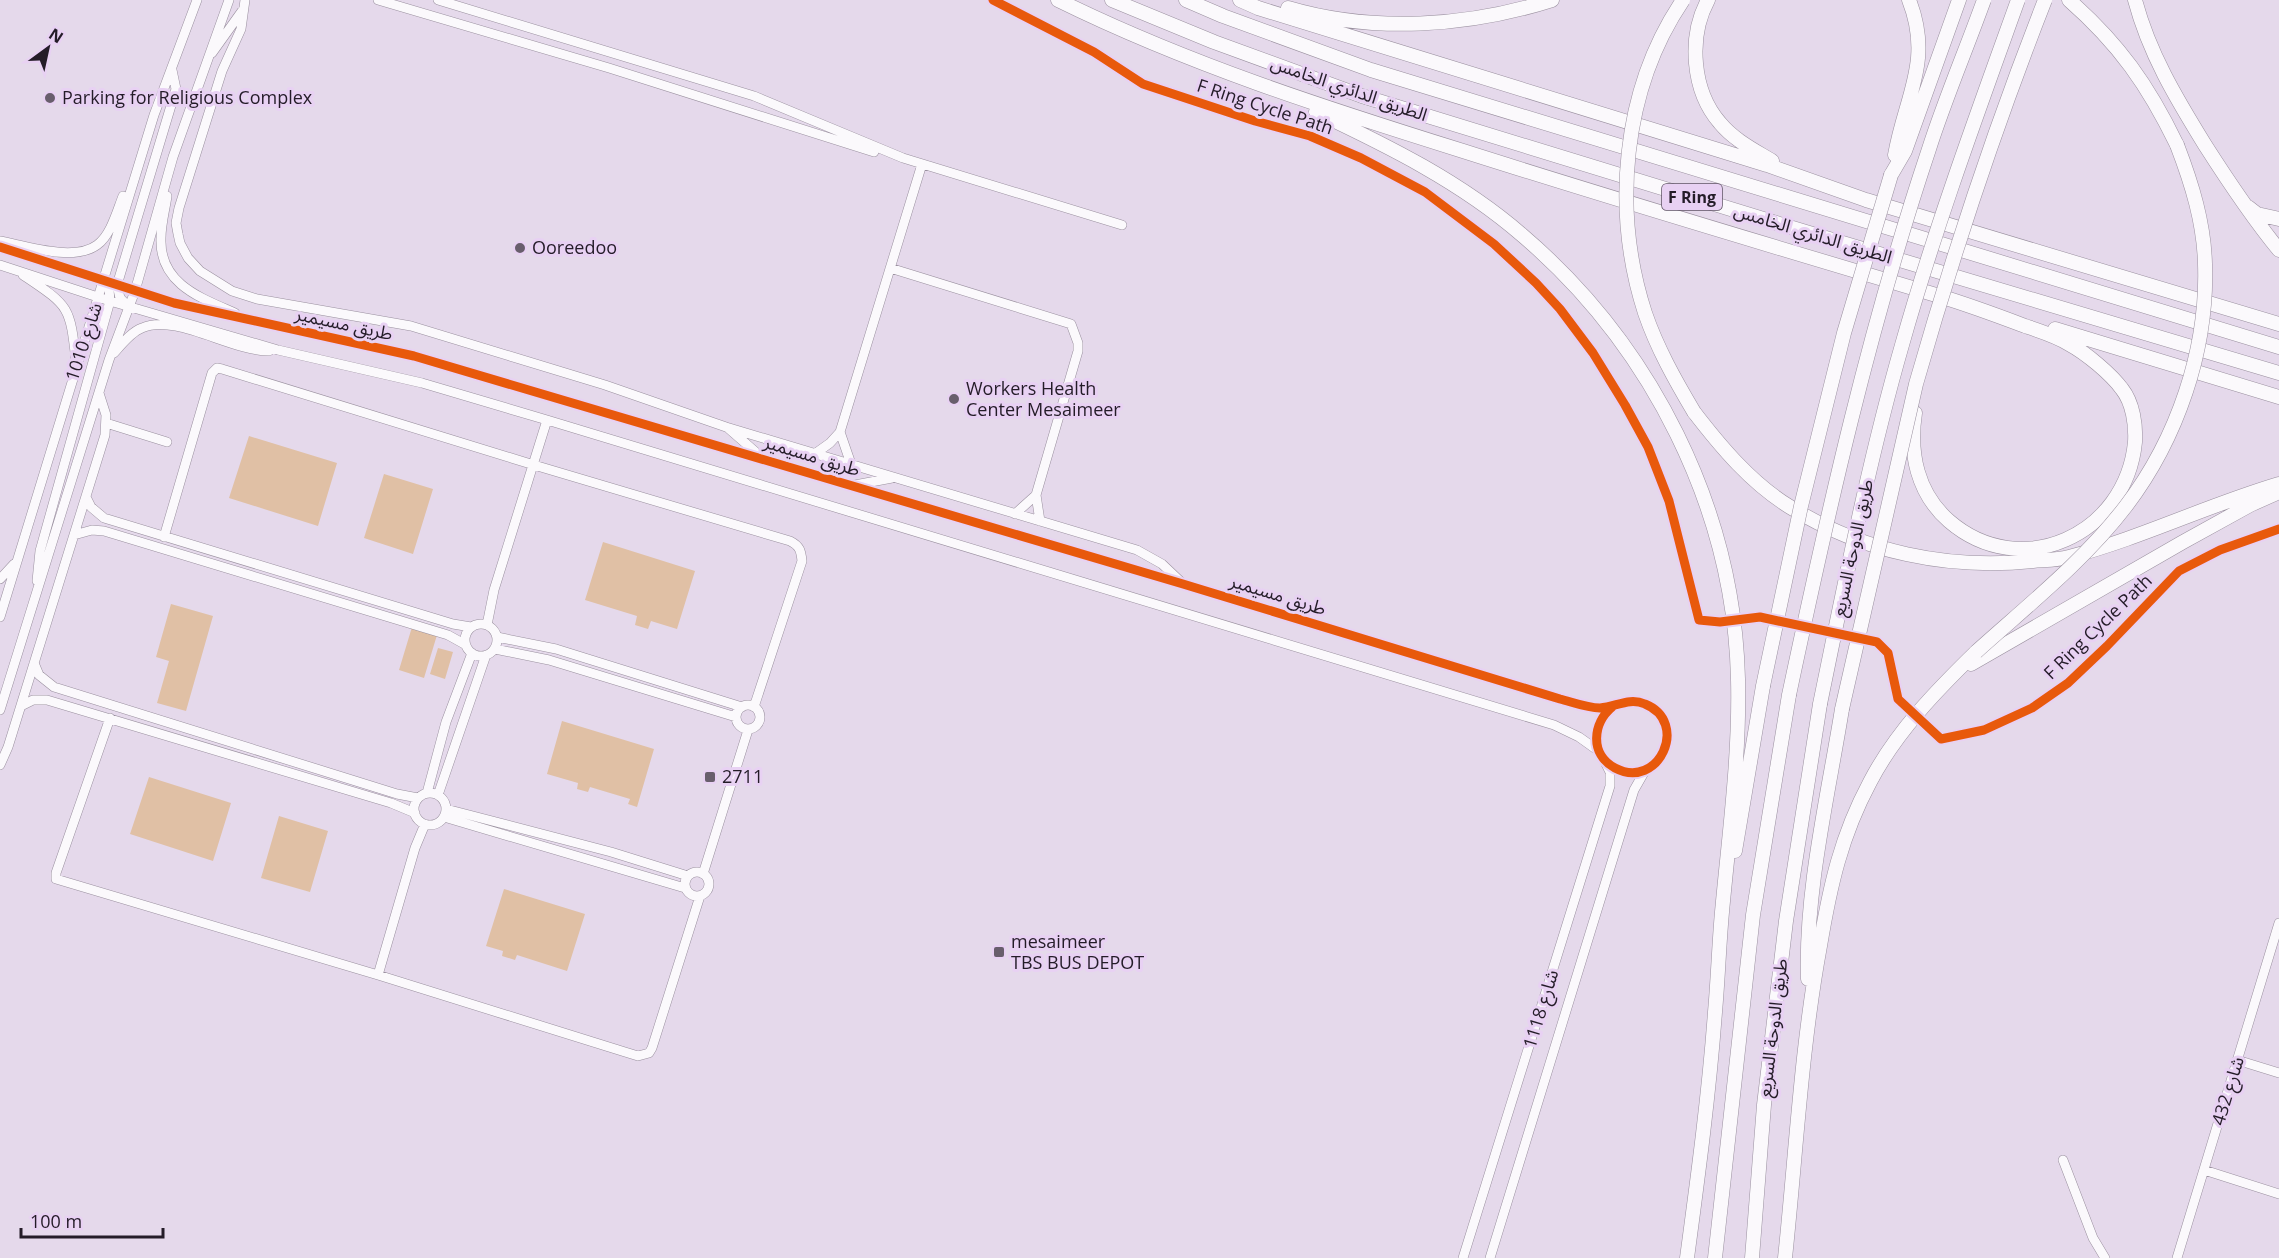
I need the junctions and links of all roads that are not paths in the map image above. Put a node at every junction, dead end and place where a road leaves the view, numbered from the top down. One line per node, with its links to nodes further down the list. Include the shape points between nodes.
1 (197, 0): 26 (street, شارع 1010)
2 (228, 0): 25 (street, شارع 1010)
3 (378, 0): 23 (street)
4 (389, 0): 23 (street)
5 (438, 0): 30 (street, via 754,96)
6 (1058, 0): 27 (highway, via 1161,47)
7 (1112, 0): 57 (highway, الطريق الدائري الخامس / F Ring, via 1362,96)
8 (1186, 0): 53 (highway, الطريق الدائري الخامس / F Ring, via 1371,70)
9 (1240, 0): 33 (highway, via 1268,12 1767,165)
10 (1259, 0): 24 (highway, via 1342,20 1406,24)
11 (1521, 0): 24 (highway)
12 (1552, 0): 24 (highway, via 1507,13)
13 (1683, 0): 70 (highway, bridge, via 1664,32 1641,90 1634,123 1627,165 1627,224 1633,266 1645,313 1671,374 1694,412 1735,461 1763,487 1790,507 1886,549 1936,561 1970,564 2067,557)
14 (1708, 0): 33 (highway, via 1700,16 1695,59 1708,105 1719,122 1736,139 1772,162)
15 (1909, 0): 32 (highway, via 1918,30 1919,60)
16 (1959, 0): 32 (highway, via 1905,150)
17 (1984, 0): 129 (highway, طريق الدوحة السريع, bridge, via 1929,148 1872,335 1789,695 1753,915)
18 (2018, 0): 130 (highway, طريق الدوحة السريع, bridge, via 1958,167 1902,344 1858,522 1820,704 1785,933 1764,1105)
19 (2045, 0): 52 (highway, bridge, via 1982,173)
20 (2069, 0): 94 (highway, bridge, via 2093,21 2139,75 2177,145 2195,196 2205,265 2199,337 2171,431 2144,480 2102,534)
21 (2135, 0): 34 (highway, via 2149,44 2177,101)
22 (245, 4): 25 (street); 62 (street, via 241,29 222,71 176,223 180,243 200,271 232,291 257,299 411,326 605,385)
23 (401, 6): 30 (street)
24 (1460, 19)
25 (205, 63): 29 (street, شارع 1010)
26 (171, 69): 28 (street, شارع 1010); 44 (street, via 176,88)
27 (1257, 84): 49 (highway, via 1533,174); 118 (highway, via 1373,138 1449,182 1521,234 1568,278 1619,338 1669,418 1703,493 1718,543 1736,639 1738,715)
28 (154, 115): 37 (street, via 115,216 97,245 80,253 64,253); 43 (street, شارع 1010)
29 (173, 157): 45 (street, شارع 1010); 50 (street, via 161,241 168,269 192,294)
30 (903, 158): 31 (street)
31 (922, 164): 36 (street); 41 (street)
32 (1891, 175): 118 (highway, bridge, via 1844,333 1801,506 1763,686)
33 (1866, 200): 51 (highway)
34 (2240, 201): 35 (highway, via 2257,214); 39 (highway)
35 (2279, 219)
36 (1122, 225)
37 (0, 241)
38 (0, 247): 43 (street, طريق مسيمير)
39 (2279, 250)
40 (0, 265): 42 (street)
41 (890, 268): 63 (street); 73 (street, via 1071,324 1078,351)
42 (13, 269): 46 (street); 56 (street, via 55,297 69,314)
43 (103, 280): 44 (street, طريق مسيمير); 46 (street, شارع 1010); 47 (street)
44 (117, 285): 45 (street, طريق مسيمير); 48 (street, via 120,298)
45 (135, 291): 48 (street, شارع 1010); 50 (street, طريق مسيمير)
46 (98, 297): 47 (street); 56 (street, شارع 1010)
47 (110, 301): 48 (street); 84 (street, via 39,551)
48 (129, 306): 54 (street); 55 (street, شارع 1010)
49 (1984, 310): 52 (highway, bridge, via 2071,345 2123,390 2134,422 2135,447 2130,469 2109,506 2082,532 2038,549 1996,546 1967,534 1943,516 1920,480 1913,453 1912,436); 59 (highway)
50 (254, 321): 66 (street, طريق مسيمير, via 414,356)
51 (2279, 324)
52 (1928, 341): 120 (highway, bridge, via 1842,709 1807,945)
53 (2279, 347)
54 (278, 350): 55 (street, via 245,349 180,327 151,325 132,334); 60 (street, via 422,383)
55 (109, 360): 58 (street, شارع 1010)
56 (77, 364): 81 (street, شارع 1010)
57 (2279, 373)
58 (99, 393): 61 (street, شارع 1010); 84 (street, شارع 1010)
59 (2279, 397)
60 (547, 420): 68 (street); 105 (street, via 1554,725 1579,737)
61 (106, 423): 64 (street); 74 (street, شارع 1010)
62 (726, 427): 65 (street); 66 (street)
63 (840, 432): 65 (street); 67 (street)
64 (167, 442)
65 (816, 453): 67 (street)
66 (763, 458): 71 (street, طريق مسيمير)
67 (851, 464): 69 (street)
68 (534, 465): 80 (street, via 217,368 212,372); 86 (street, via 494,590); 100 (street, via 798,545 802,561)
69 (894, 477): 71 (street); 75 (street)
70 (2279, 484)
71 (854, 485): 83 (street, طريق مسيمير)
72 (2279, 492): 94 (highway, via 2183,542)
73 (1036, 495): 75 (street); 77 (street)
74 (86, 497): 76 (street, via 94,512); 79 (street, شارع 1010)
75 (1015, 514): 77 (street)
76 (108, 519): 78 (street); 80 (street)
77 (1040, 521): 83 (street, via 1146,554)
78 (104, 531): 79 (street); 89 (street, via 448,635)
79 (74, 535): 93 (street, شارع 1010)
80 (164, 537): 87 (street)
81 (16, 562): 82 (street); 85 (street, شارع 1010)
82 (0, 579)
83 (1183, 584): 98 (street, طريق مسيمير, via 1560,699 1598,708)
84 (38, 588): 101 (street, شارع 1010)
85 (0, 617)
86 (487, 625): 87 (street); 88 (street)
87 (471, 627): 89 (street)
88 (497, 637): 90 (street); 99 (street, via 556,649)
89 (466, 645): 91 (street)
90 (495, 649): 92 (street); 102 (street, via 549,660)
91 (472, 653): 92 (street); 108 (street)
92 (486, 655): 109 (street)
93 (34, 663): 95 (street, via 43,680); 97 (street, شارع 1010)
94 (1954, 674): 120 (highway, via 1906,727 1870,780 1840,850)
95 (59, 688): 96 (street, via 52,693); 108 (street, via 397,794)
96 (53, 701): 97 (street, via 40,699); 103 (street)
97 (21, 706): 106 (street, شارع 1010)
98 (1612, 706): 105 (street, via 1599,722 1596,742); 107 (street, via 1635,701 1646,704 1663,720 1667,743 1656,763)
99 (742, 707): 100 (street); 102 (street)
100 (754, 707): 104 (street, via 759,720)
101 (0, 710)
102 (736, 717): 104 (street, via 739,726)
103 (110, 718): 110 (street); 119 (street, via 56,879)
104 (748, 729): 113 (street)
105 (1602, 756): 107 (street, via 1624,771); 126 (street, شارع 1118, via 1610,772 1610,786)
106 (0, 765)
107 (1646, 769): 127 (street, شارع 1118, via 1634,790)
108 (423, 795): 109 (street); 110 (street, via 415,802)
109 (438, 795): 111 (street, via 444,801)
110 (415, 813): 112 (street)
111 (445, 813): 112 (street, via 434,825); 114 (street, via 611,852); 115 (street)
112 (425, 824): 119 (street)
113 (703, 874): 114 (street, via 694,872); 116 (street, via 708,888)
114 (688, 876): 115 (street)
115 (685, 888): 116 (street)
116 (700, 896): 119 (street, via 652,1048 638,1056)
117 (2279, 923): 121 (street, شارع 432)
118 (1718, 954): 128 (highway, via 1713,1036)
119 (378, 975)
120 (1808, 1008): 131 (highway)
121 (2237, 1060): 122 (street); 124 (street, شارع 432)
122 (2279, 1073)
123 (2063, 1160): 132 (street, via 2093,1238)
124 (2204, 1170): 125 (street); 133 (street, شارع 432)
125 (2279, 1194)
126 (1463, 1258)
127 (1490, 1258)
128 (1687, 1258)
129 (1715, 1258)
130 (1752, 1258)
131 (1785, 1258)
132 (2105, 1258)
133 (2177, 1258)

